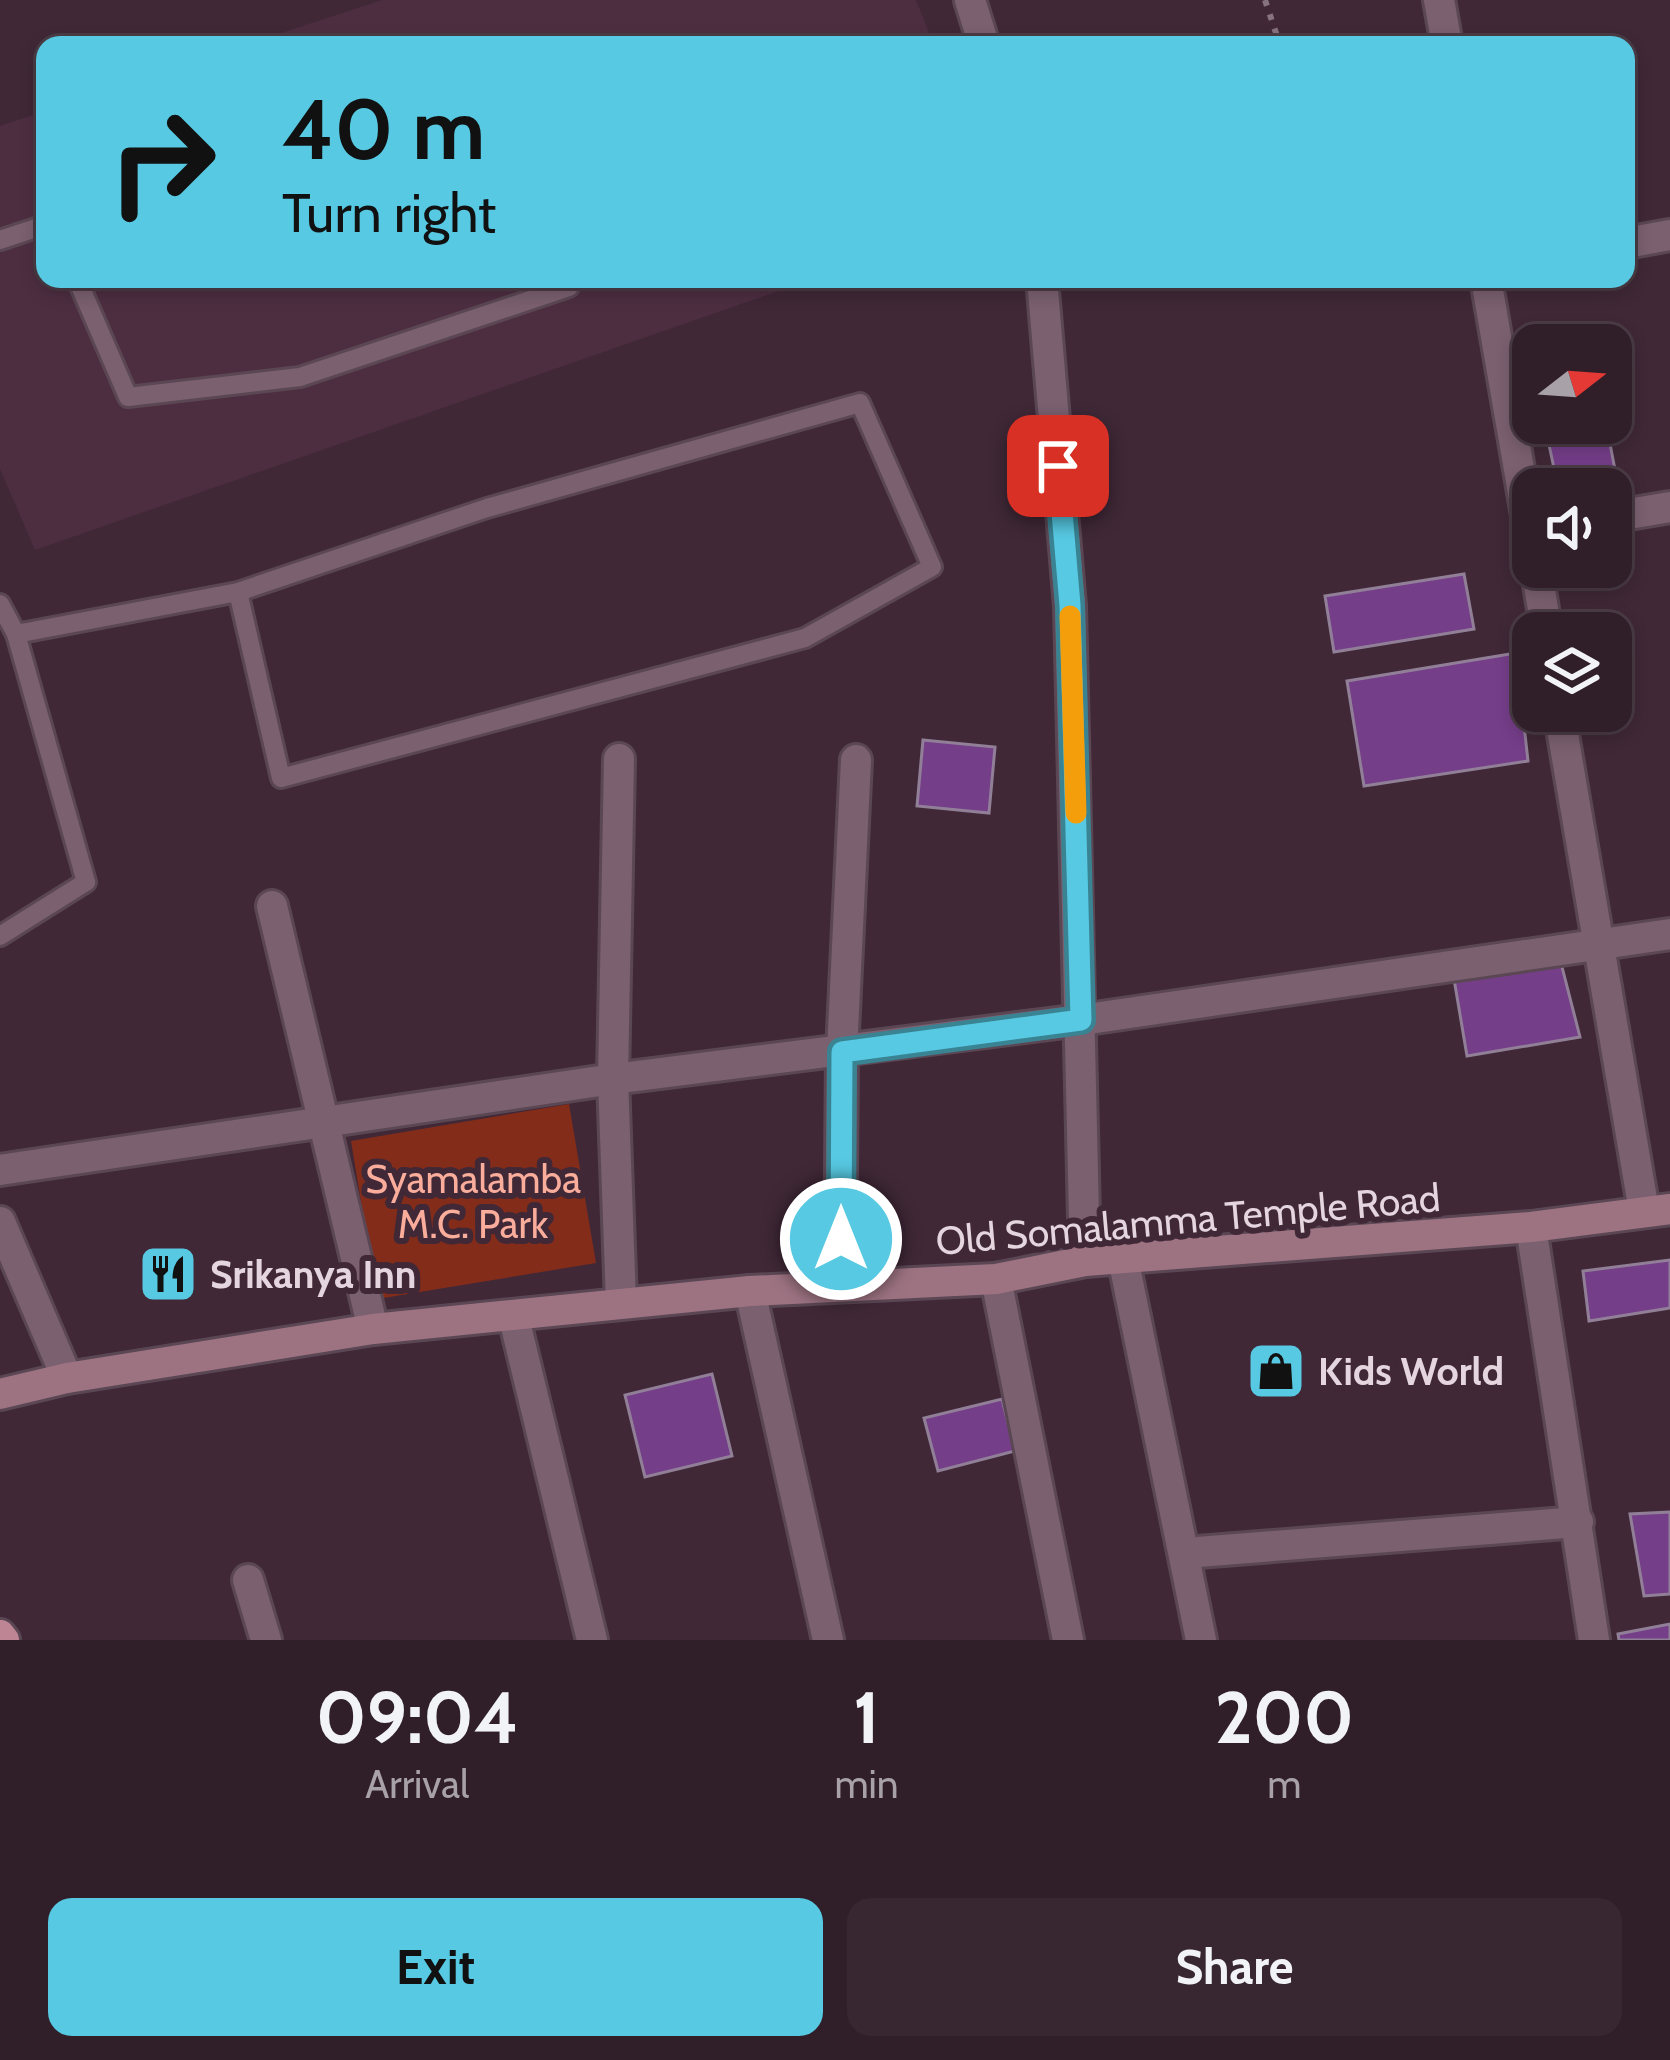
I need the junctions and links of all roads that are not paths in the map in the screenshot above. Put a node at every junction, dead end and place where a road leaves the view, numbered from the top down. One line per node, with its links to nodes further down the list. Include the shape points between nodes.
1 (970, 0): 3 (street)
2 (1439, 0): 4 (street)
3 (980, 36)
4 (1445, 36)
5 (36, 229): 7 (lane)
6 (1670, 235): 8 (street)
7 (0, 240)
8 (1635, 241)
9 (80, 288): 10 (lane, via 128,397 300,377)
10 (566, 288)
11 (1043, 288): 26 (street, via 1070,605)
12 (1488, 288): 13 (street)
13 (1520, 468)
14 (1670, 507): 15 (street)
15 (1632, 513)
16 (238, 592): 16 (lane, via 487,508 860,403 932,567 805,638 281,778); 18 (lane)
17 (0, 604): 18 (lane)
18 (16, 634): 24 (lane, via 86,882)
19 (1562, 732): 25 (street)
20 (619, 759): 28 (street)
21 (856, 760): 27 (street)
22 (272, 906): 29 (street)
23 (1670, 934): 25 (street)
24 (0, 936)
25 (1598, 948): 26 (street); 31 (street)
26 (1081, 1020): 27 (street); 35 (street)
27 (842, 1052): 28 (street); 37 (street)
28 (613, 1079): 29 (street); 39 (street)
29 (323, 1124): 30 (street); 41 (street)
30 (0, 1169)
31 (1657, 1210): 33 (street, Old Somalamma Temple Road)
32 (0, 1222): 42 (street)
33 (1532, 1228): 34 (street, Old Somalamma Temple Road); 44 (street)
34 (1123, 1258): 35 (street, Old Somalamma Temple Road); 45 (street)
35 (1085, 1261): 36 (street, Old Somalamma Temple Road)
36 (995, 1279): 37 (street, Old Somalamma Temple Road); 50 (street)
37 (841, 1286): 38 (street, Old Somalamma Temple Road)
38 (750, 1291): 39 (street, Old Somalamma Temple Road); 49 (street)
39 (621, 1303): 40 (street, Old Somalamma Temple Road)
40 (514, 1318): 41 (street, Old Somalamma Temple Road); 48 (street)
41 (374, 1329): 42 (street, Old Somalamma Temple Road)
42 (67, 1378): 43 (street, Old Somalamma Temple Road)
43 (0, 1394)
44 (1578, 1522): 45 (street); 52 (street)
45 (1185, 1553): 51 (street)
46 (248, 1580): 47 (street)
47 (266, 1640)
48 (592, 1640)
49 (828, 1640)
50 (1068, 1640)
51 (1202, 1640)
52 (1594, 1640)

